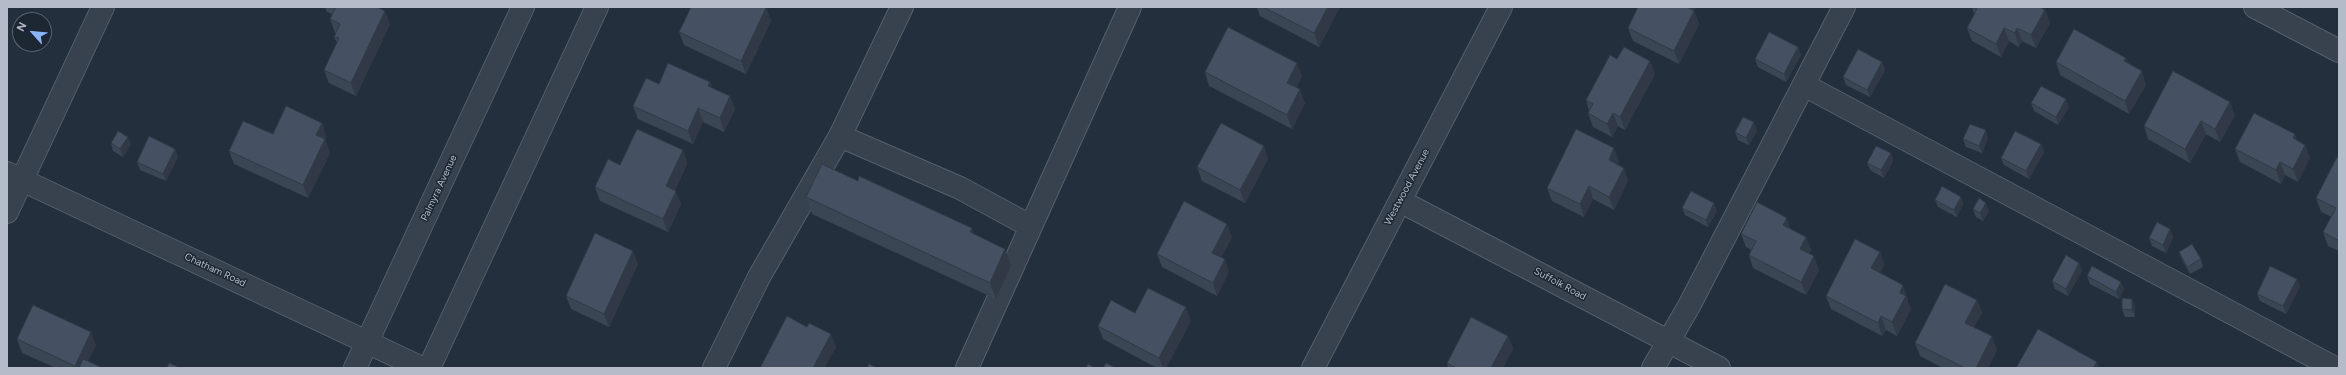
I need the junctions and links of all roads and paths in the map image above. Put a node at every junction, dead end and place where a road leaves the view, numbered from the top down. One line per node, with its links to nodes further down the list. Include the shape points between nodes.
1 (103, 7): 12 (street)
2 (523, 7): 16 (street, Palmyra Avenue)
3 (597, 7): 20 (street)
4 (902, 7): 11 (street)
5 (1130, 7): 15 (street)
6 (1501, 7): 13 (street, Westwood Avenue)
7 (1844, 7): 10 (street)
8 (2255, 7): 9 (street)
9 (2339, 51)
10 (1804, 85): 17 (street, via 1689,306); 26 (street)
11 (840, 136): 15 (street, via 960,188); 21 (street, via 759,277)
12 (14, 176): 14 (street); 16 (street, Chatham Road)
13 (1400, 201): 17 (street, Suffolk Road); 23 (street, Westwood Avenue)
14 (7, 212)
15 (1030, 226): 22 (street)
16 (368, 341): 18 (street, Palmyra Avenue); 19 (street, Chatham Road)
17 (1668, 341): 24 (street); 25 (street, Suffolk Road)
18 (355, 368)
19 (422, 368)
20 (429, 368)
21 (714, 368)
22 (966, 368)
23 (1313, 368)
24 (1653, 368)
25 (1719, 368)
26 (2335, 368)

